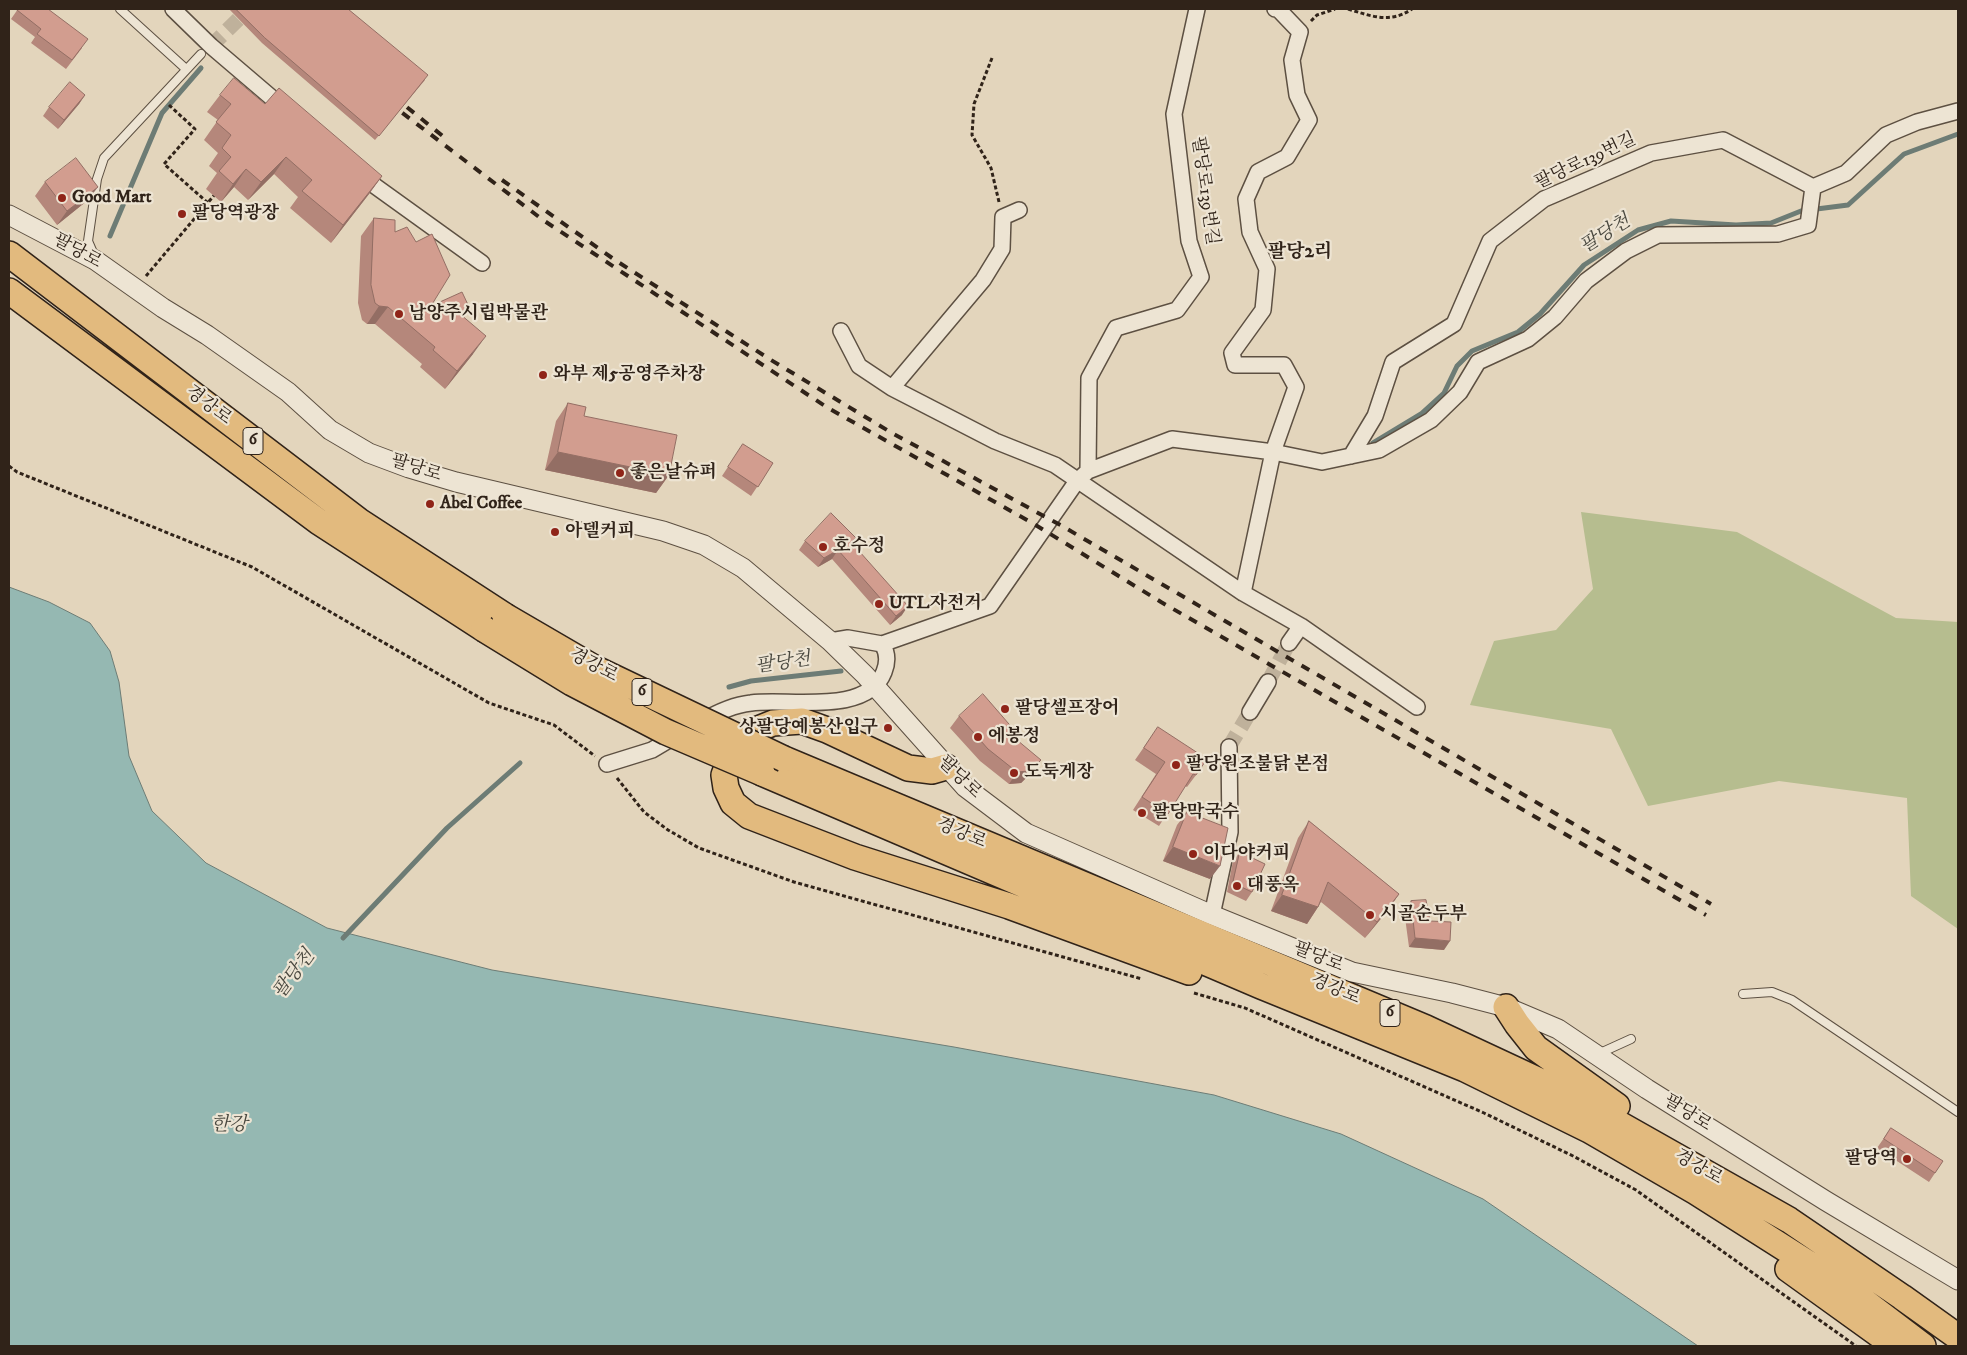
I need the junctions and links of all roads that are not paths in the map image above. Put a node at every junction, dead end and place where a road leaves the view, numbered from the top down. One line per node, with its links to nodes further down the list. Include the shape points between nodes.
1 (120, 9): 6 (lane)
2 (174, 9): 8 (street, via 211,46)
3 (1197, 9): 21 (street, 팔당로139번길, via 1174,114 1190,241 1201,276 1176,310 1116,328 1089,378)
4 (1275, 9): 19 (street, via 1300,32 1292,60 1297,95 1309,120 1287,157 1258,172 1246,199 1250,232 1267,269 1263,310 1232,353 1235,365 1284,365 1296,387)
5 (201, 54): 6 (lane)
6 (186, 69): 14 (lane, via 104,158 97,179 88,241)
7 (1958, 111): 10 (street, via 1917,122 1886,135 1846,173)
8 (301, 123)
9 (345, 161): 15 (street)
10 (1812, 192): 20 (street, via 1808,225 1778,234 1658,235 1626,251 1586,281 1555,318 1528,340 1478,362 1460,392 1431,420 1379,450); 20 (street, 팔당로139번길, via 1723,140 1651,153 1544,199 1490,241 1454,324 1393,362 1375,416)
11 (1018, 210): 18 (street, via 1003,217 1002,249 983,280)
12 (9, 215): 14 (street, 팔당로)
13 (9, 254): 41 (highway, 경강로 / 6, bridge, via 358,521 504,616 596,669 784,759 1426,1028 1559,1090)
14 (95, 260): 26 (street, 팔당로, via 208,335 288,392 330,430 369,453 456,482 638,524 704,546 743,568)
15 (482, 263)
16 (9, 291): 35 (highway, 경강로 / 6, bridge, via 319,522 572,683 658,727 762,773)
17 (841, 331): 18 (street, via 859,366)
18 (892, 388): 21 (street, via 995,441)
19 (1273, 452): 20 (street, via 1322,462); 21 (street, via 1172,439); 22 (street)
20 (1351, 456)
21 (1082, 476): 22 (street); 25 (street, via 990,606)
22 (1243, 593): 23 (street)
23 (1301, 626): 24 (street); 29 (street)
24 (1289, 643)
25 (882, 644): 26 (street, via 848,638); 27 (street, via 886,650 885,670)
26 (836, 647): 27 (street, 팔당로)
27 (870, 681): 32 (street, via 841,701 773,701 724,710 652,750); 33 (street, 팔당로)
28 (1268, 682): 30 (street)
29 (1417, 706)
30 (1250, 712)
31 (1229, 747): 34 (street, via 1230,832)
32 (607, 764)
33 (946, 767): 34 (street, 팔당로, via 965,787 1026,833); 35 (highway, via 932,772 908,768 802,721 773,723 753,731 734,749 724,775 732,803 749,816 772,826 855,857 1009,906 1183,970)
34 (1212, 915): 37 (street, 팔당로, via 1352,972)
35 (1261, 986): 42 (highway, 경강로 / 6, via 1465,1070 1589,1130)
36 (1743, 994): 40 (lane, via 1772,992 1792,1000)
37 (1506, 1007): 39 (street, 팔당로, via 1558,1029); 41 (highway, via 1536,1048)
38 (1631, 1039): 39 (lane)
39 (1596, 1054): 43 (street, 팔당로, via 1826,1202)
40 (1958, 1112)
41 (1696, 1167): 44 (highway, 경강로 / 6, via 1789,1220)
42 (1696, 1192): 45 (highway, via 1768,1255); 46 (highway, 경강로 / 6, via 1844,1286)
43 (1958, 1280)
44 (1957, 1336)
45 (1895, 1346)
46 (1923, 1346)

